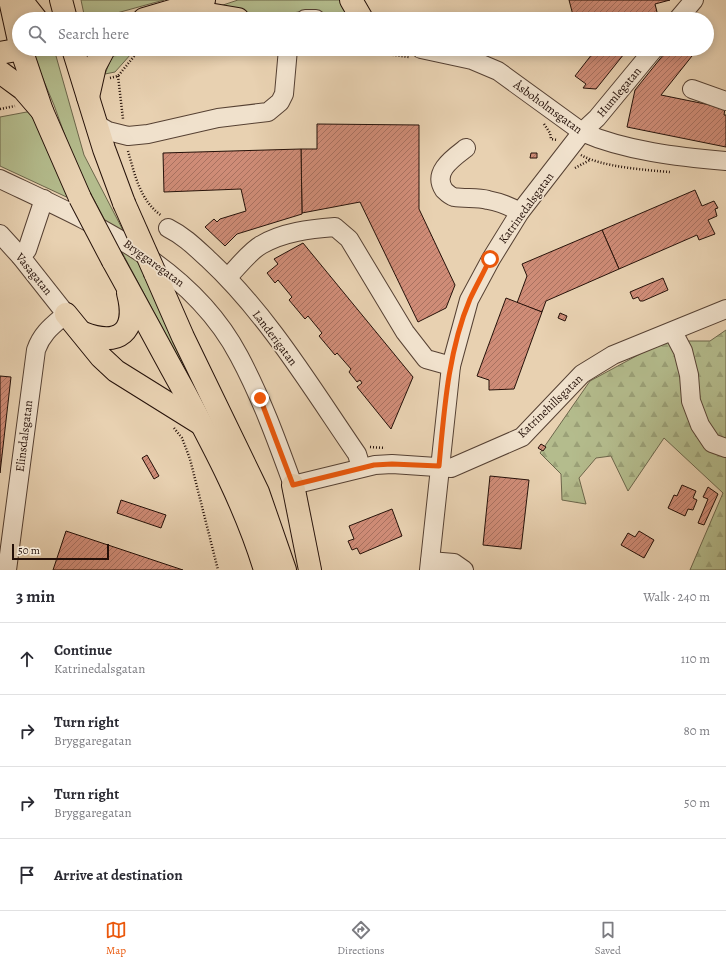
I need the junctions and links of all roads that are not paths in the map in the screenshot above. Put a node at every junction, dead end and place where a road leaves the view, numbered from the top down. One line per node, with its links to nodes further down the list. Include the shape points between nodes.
1 (10, 0): 8 (main road)
2 (21, 0): 9 (main road)
3 (61, 0): 10 (main road)
4 (204, 0): 7 (main road)
5 (352, 0): 13 (main road)
6 (694, 0): 14 (street)
7 (178, 9): 11 (main road); 12 (main road)
8 (13, 12)
9 (30, 12)
10 (64, 12)
11 (168, 12)
12 (196, 12)
13 (358, 12)
14 (684, 12)
15 (12, 51): 16 (main road)
16 (0, 53)
17 (23, 56): 27 (main road)
18 (75, 56): 25 (main road)
19 (100, 56): 25 (main road, via 95,66)
20 (287, 56): 28 (street, via 284,94 280,102 268,112 218,118 128,136 108,131)
21 (453, 56): 29 (street, Åsboholmsgatan, via 472,60 498,71)
22 (648, 56): 29 (street, Humlegatan, via 597,118)
23 (0, 72): 27 (main road, via 23,89)
24 (692, 89): 26 (street)
25 (88, 98): 28 (main road)
26 (726, 101)
27 (42, 112): 39 (main road, bridge, via 80,198)
28 (96, 124): 53 (main road, bridge, via 124,203 183,337 258,492)
29 (582, 132): 31 (street, Åsboholmsgatan, via 613,144); 34 (street, Katrinedalsgatan)
30 (466, 148): 34 (street, via 442,171 441,185 446,192 452,196 488,199)
31 (726, 161)
32 (0, 179): 33 (street, Bryggaregatan)
33 (44, 199): 37 (street, via 27,250); 49 (street, Bryggaregatan, via 117,236 185,285 212,315 239,355 260,398)
34 (520, 212): 44 (street, Katrinedalsgatan, via 490,259 470,300)
35 (168, 228): 38 (street, Landerigatan, via 182,235)
36 (0, 234): 37 (street, Vasagatan)
37 (21, 257): 41 (street, Vasagatan)
38 (228, 277): 44 (street, via 259,245 280,236 316,228 336,227 349,239 405,332 426,359); 48 (street, Landerigatan, via 273,334 357,454)
39 (125, 282): 43 (main road, via 132,310 128,327 108,339); 45 (main road)
40 (726, 309): 42 (street, Katrinehillsgatan)
41 (66, 314): 43 (main road); 51 (street, Elinsdalsgatan, via 49,327 40,338 36,350)
42 (673, 332): 46 (street, via 689,375 691,401 700,425 712,443); 47 (street, Katrinehillsgatan, via 613,355 582,374 522,437 451,468)
43 (83, 333): 45 (main road, via 101,357 116,371)
44 (451, 366): 47 (street, Katrinedalsgatan)
45 (202, 425): 52 (main road, via 238,496)
46 (726, 448)
47 (439, 466): 48 (street, via 392,464); 50 (street, Katrinedalsgatan)
48 (361, 467): 49 (street)
49 (293, 485): 54 (main road)
50 (429, 565): 55 (street, via 454,563)
51 (7, 570)
52 (266, 570)
53 (285, 570)
54 (310, 570)
55 (464, 570)

